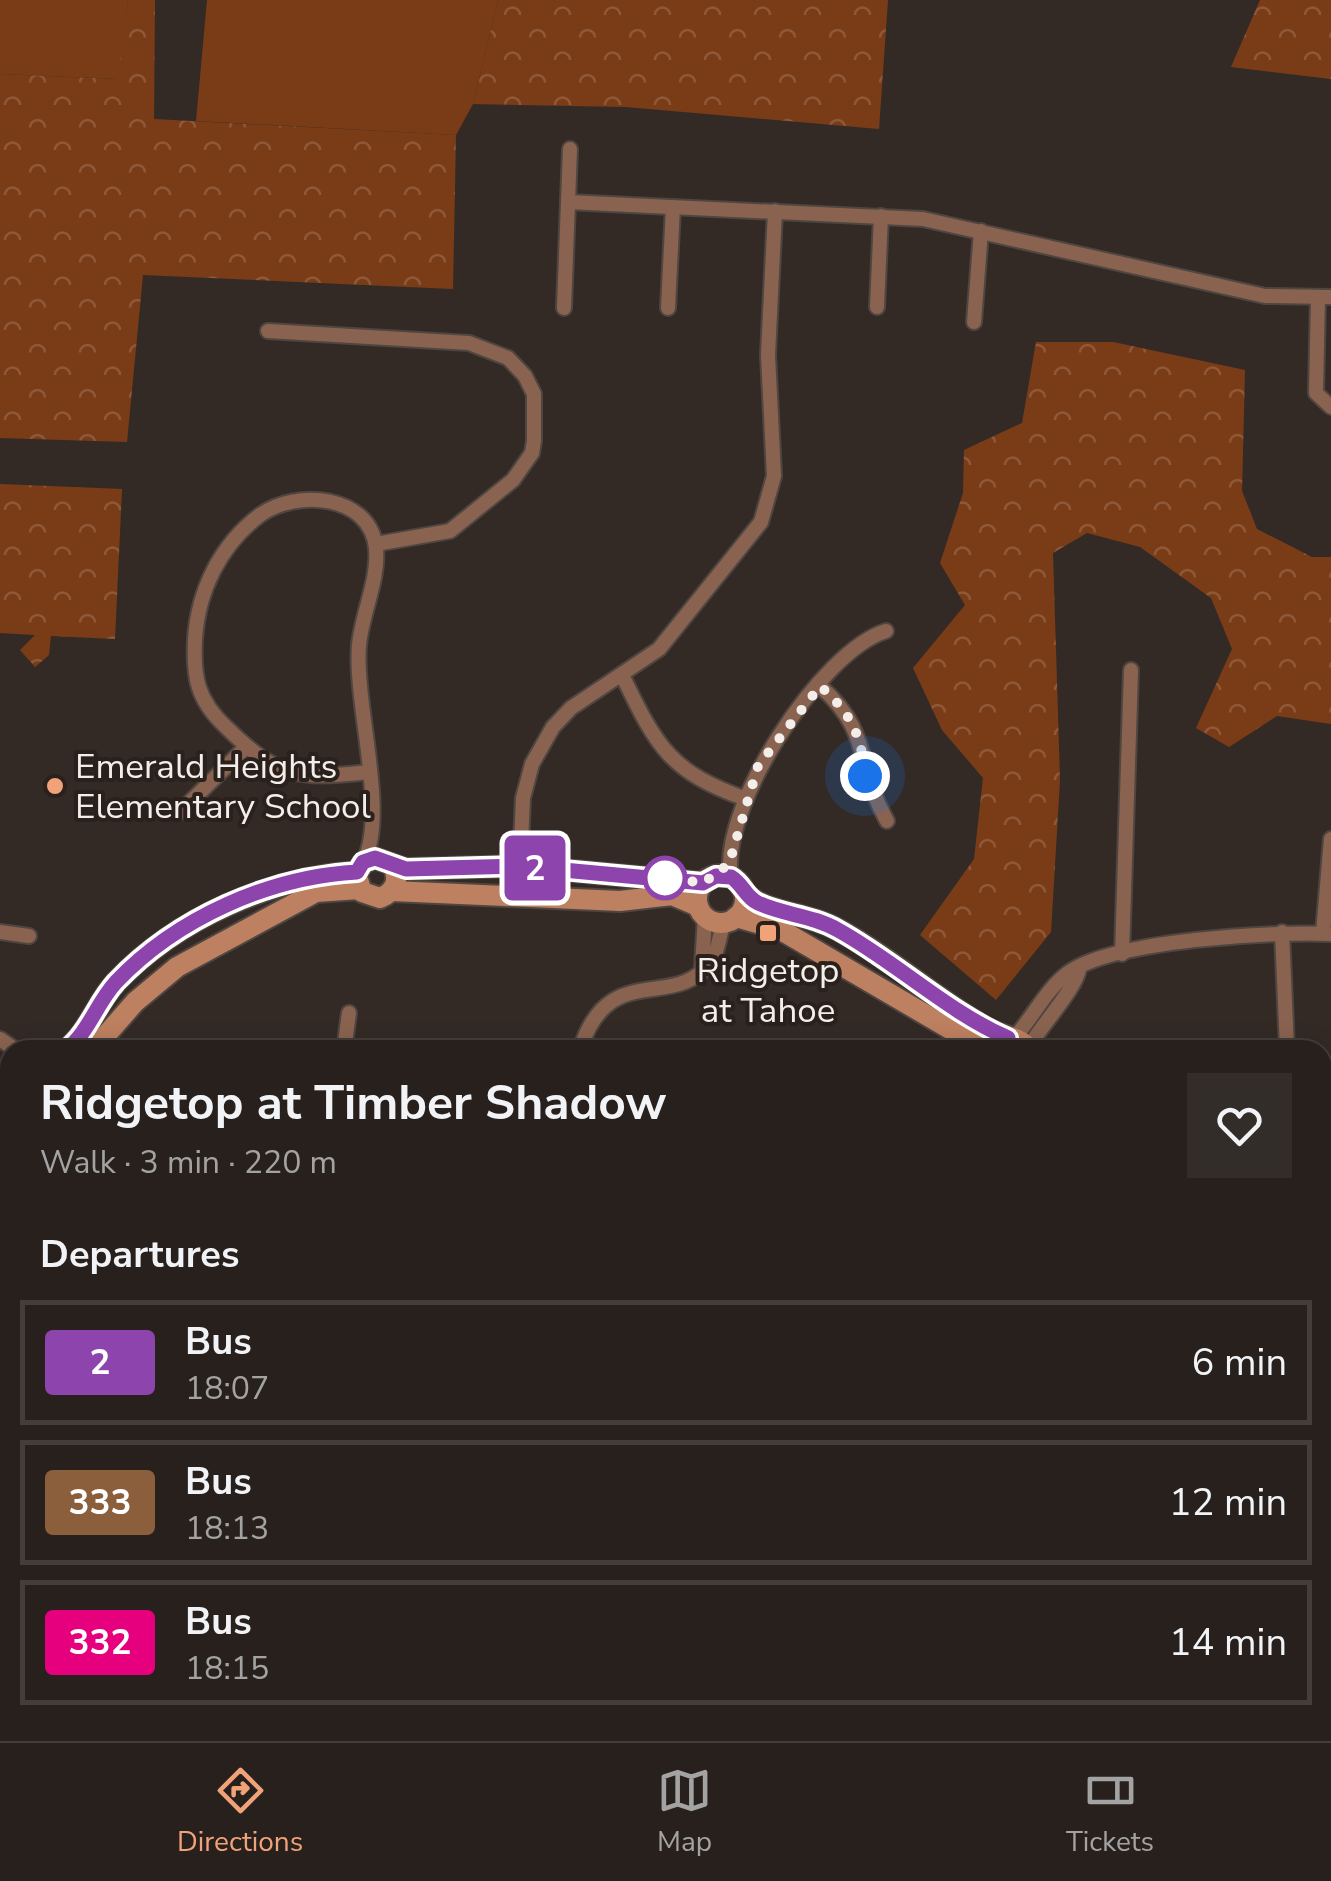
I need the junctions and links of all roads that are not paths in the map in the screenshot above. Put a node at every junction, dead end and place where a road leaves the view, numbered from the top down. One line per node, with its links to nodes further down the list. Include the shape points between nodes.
1 (570, 149): 2 (street)
2 (568, 202): 3 (street); 9 (street)
3 (674, 206): 4 (street); 10 (street)
4 (775, 211): 5 (street); 17 (street, via 769,501 754,535 692,612)
5 (881, 216): 6 (street); 8 (street)
6 (982, 232): 7 (street, via 1265,296); 11 (street)
7 (1324, 297): 13 (street, via 1316,393)
8 (877, 307)
9 (564, 308)
10 (668, 308)
11 (974, 322)
12 (268, 331): 14 (street, via 470,343 508,358 525,376 537,416 532,454 513,480 450,531)
13 (1331, 407)
14 (376, 544): 19 (street, via 348,506 296,502 258,516 220,558 196,616 194,674 202,700); 20 (street, via 359,647)
15 (886, 631): 18 (street, via 857,643)
16 (1131, 670): 34 (street)
17 (623, 677): 21 (street, via 673,764); 26 (street, via 570,708 540,747 523,798)
18 (820, 686): 21 (street, via 758,766); 23 (street, via 854,724 865,776)
19 (246, 747): 20 (street, via 289,774); 22 (street)
20 (368, 772): 25 (street)
21 (746, 799): 27 (street)
22 (180, 812)
23 (887, 821)
24 (1331, 839): 32 (street)
25 (371, 865): 26 (main road); 28 (main road, via 396,878); 28 (main road, via 374,898); 36 (main road, via 270,888 179,932 115,984); 37 (main road, via 177,968)
26 (520, 866): 27 (main road)
27 (725, 878): 29 (main road); 29 (main road, via 744,907); 41 (main road, via 754,902 837,929)
28 (392, 891): 29 (main road, via 620,902 672,895)
29 (716, 916): 39 (street, via 711,963 688,980 608,1000 589,1020); 40 (main road, via 781,930)
30 (0, 932): 33 (street)
31 (1282, 932): 32 (street); 34 (street); 43 (street)
32 (1327, 934)
33 (29, 936)
34 (1122, 954): 42 (street, via 1079,969 1078,980)
35 (350, 1013): 38 (street)
36 (77, 1040)
37 (102, 1040)
38 (346, 1040)
39 (583, 1040)
40 (969, 1040)
41 (1006, 1040)
42 (1021, 1040)
43 (1287, 1040)

